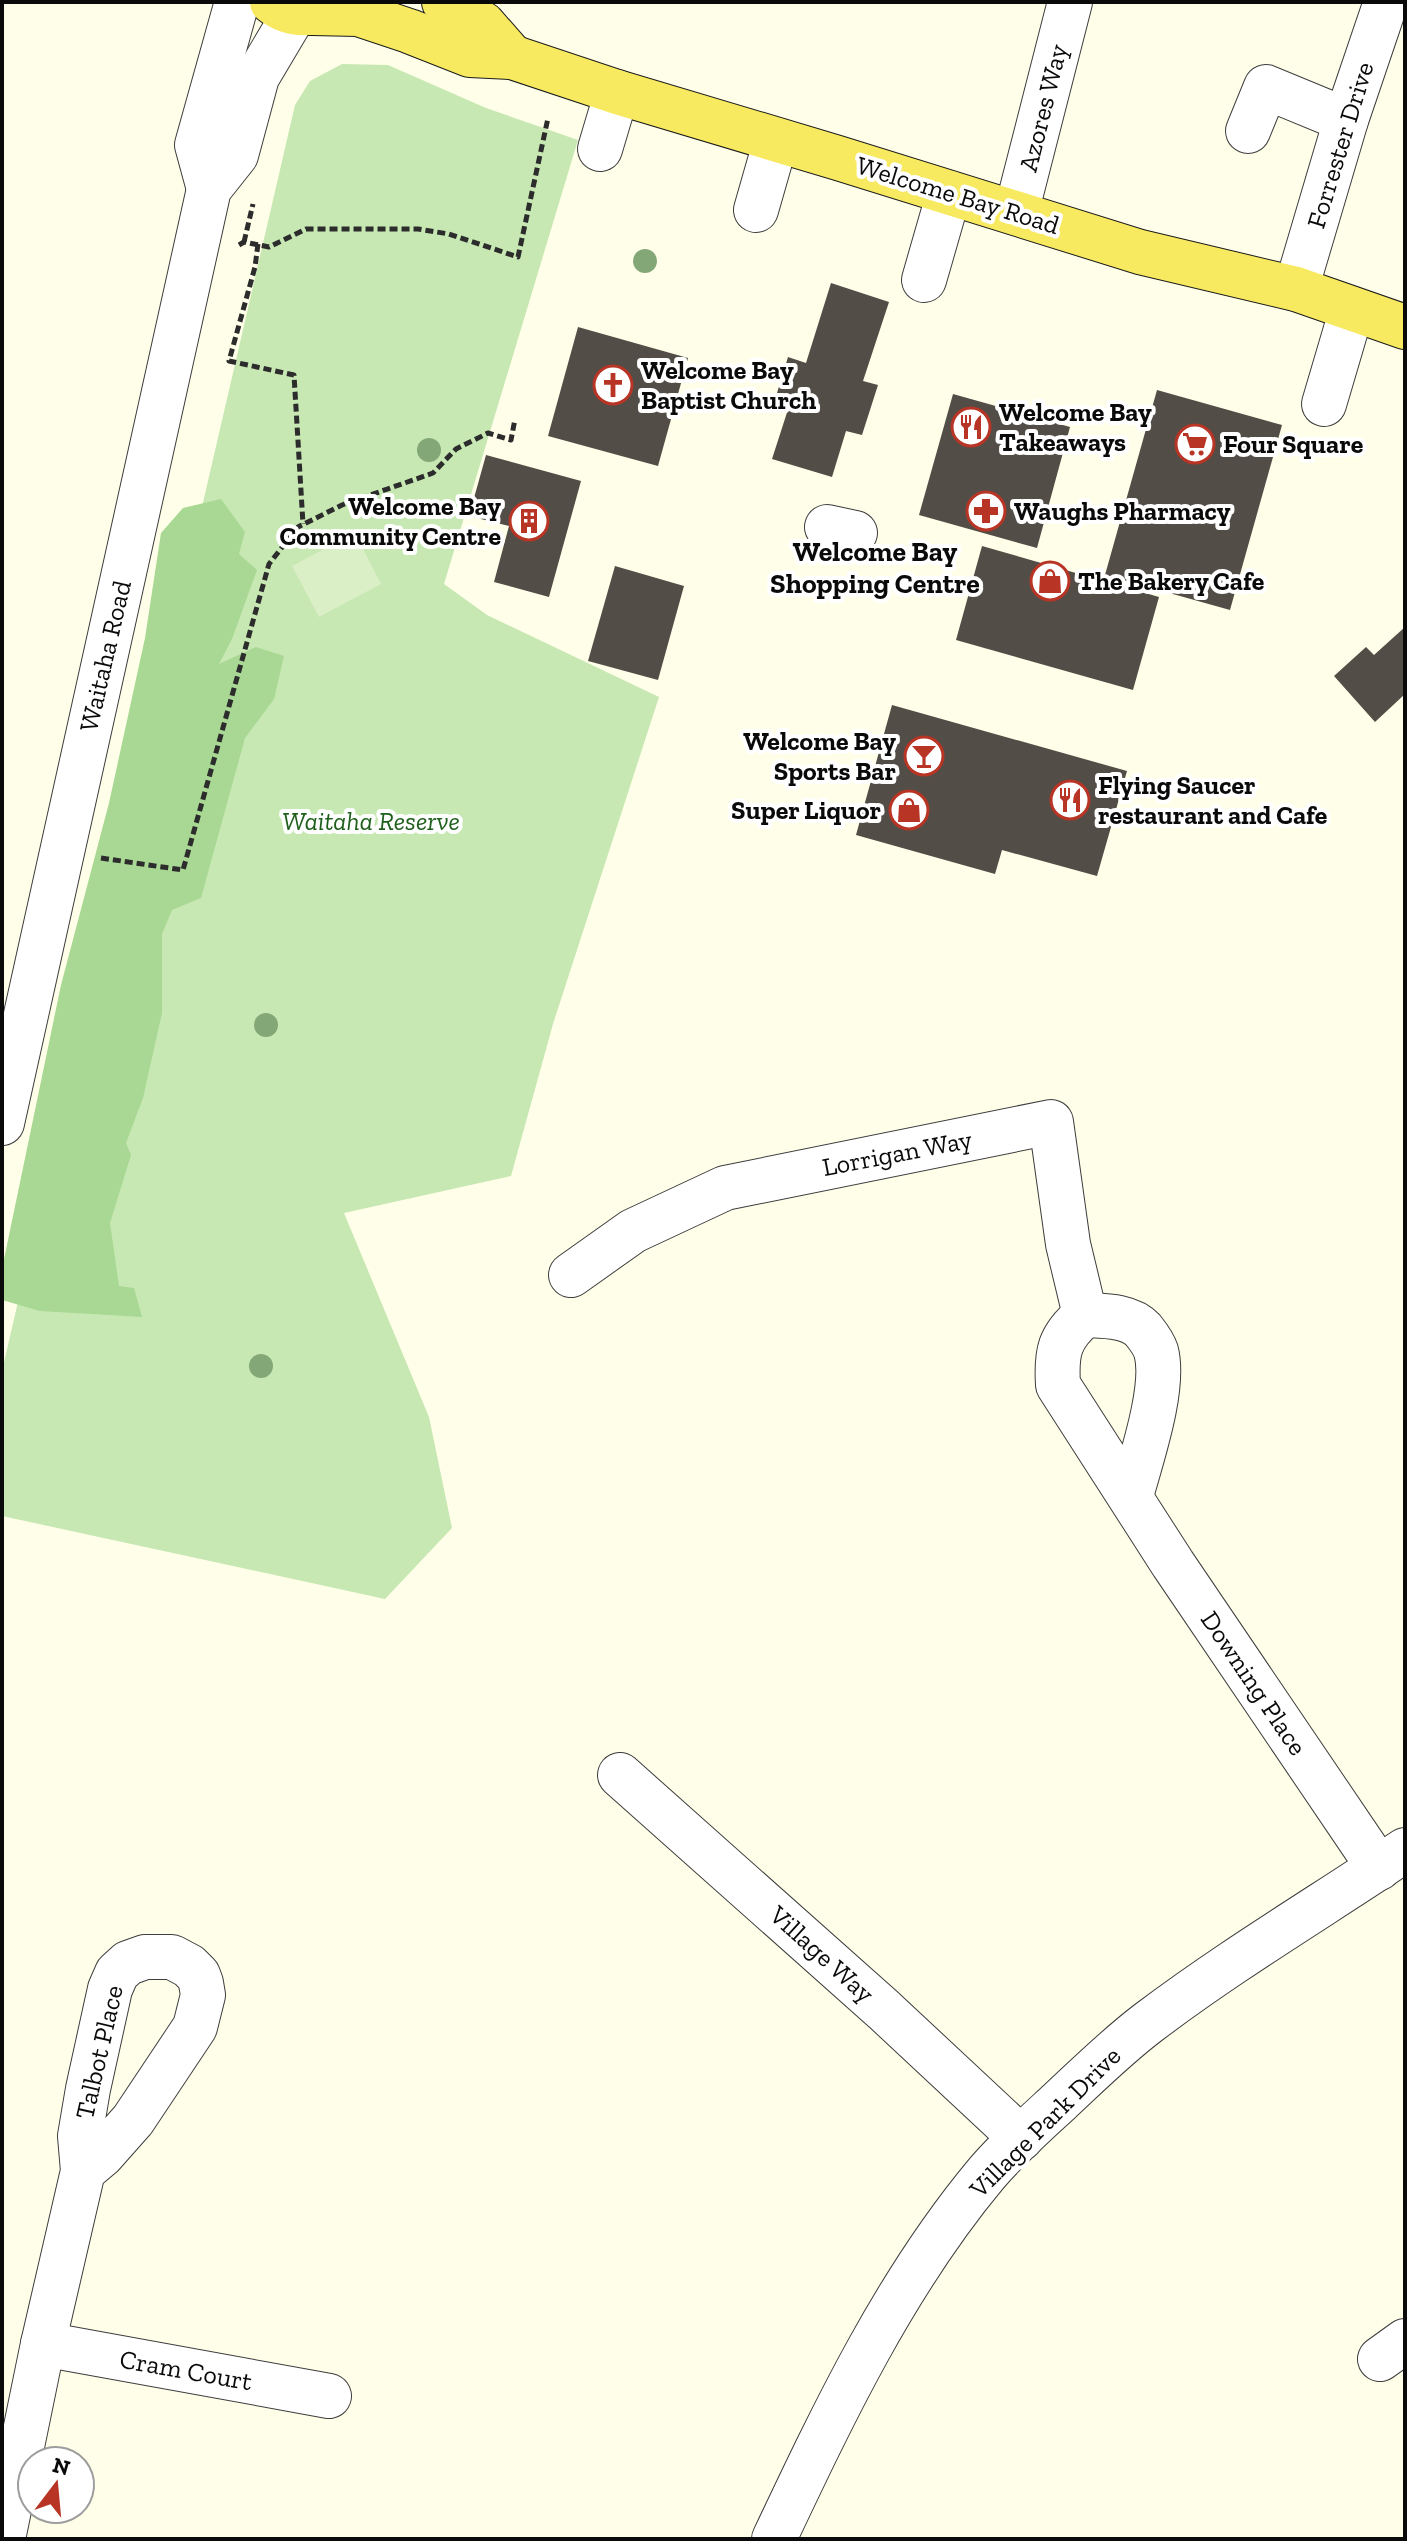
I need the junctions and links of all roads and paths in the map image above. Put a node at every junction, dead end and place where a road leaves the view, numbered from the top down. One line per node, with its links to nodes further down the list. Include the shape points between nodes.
1 (237, 2): 13 (street, Waitaha Road, via 197,145)
2 (444, 2): 6 (main road, via 483,24)
3 (1070, 2): 17 (street, Azores Way)
4 (1386, 2): 9 (street, Forrester Drive)
5 (304, 8): 6 (main road, Welcome Bay Road, via 358,14 470,55); 13 (street, Waitaha Road, via 257,77 236,155)
6 (512, 57): 7 (main road, Welcome Bay Road)
7 (617, 92): 11 (main road, Welcome Bay Road); 12 (street)
8 (548, 118): 18 (path, via 518,257 418,229 306,229 269,247)
9 (1346, 120): 10 (street, via 1266,87); 20 (street, Forrester Drive)
10 (1248, 131)
11 (776, 140): 14 (main road, Welcome Bay Road); 16 (street)
12 (600, 149)
13 (209, 189): 27 (street, Waitaha Road)
14 (949, 193): 17 (main road, Welcome Bay Road); 19 (street)
15 (254, 199): 18 (path, via 244,242)
16 (756, 210)
17 (1016, 213): 20 (main road, Welcome Bay Road, via 1140,252)
18 (258, 244): 25 (path, via 229,361 294,375)
19 (924, 280)
20 (1296, 289): 21 (main road, Welcome Bay Road)
21 (1352, 309): 22 (main road, Welcome Bay Road); 23 (street)
22 (1405, 327)
23 (1324, 404)
24 (515, 419): 25 (path, via 511,440 488,433 456,449 433,473)
25 (303, 524): 26 (path, via 269,564 183,870)
26 (100, 858)
27 (2, 1123)
28 (571, 1275): 29 (street, Lorrigan Way, via 633,1231 725,1188 1051,1122 1068,1244)
29 (1085, 1315): 30 (street, Downing Place, via 1070,1328 1056,1355 1058,1385); 30 (street, via 1115,1316 1141,1328 1156,1350 1158,1381)
30 (1131, 1496): 32 (street, Downing Place, via 1173,1564)
31 (620, 1775): 33 (street, Village Way)
32 (1392, 1859): 33 (street, Village Park Drive, via 1146,2024)
33 (1021, 2138): 38 (street, Village Park Drive, via 963,2203 874,2339)
34 (83, 2171): 35 (street)
35 (43, 2344): 36 (street, Cram Court); 37 (street)
36 (329, 2396)
37 (3, 2539)
38 (774, 2539)

